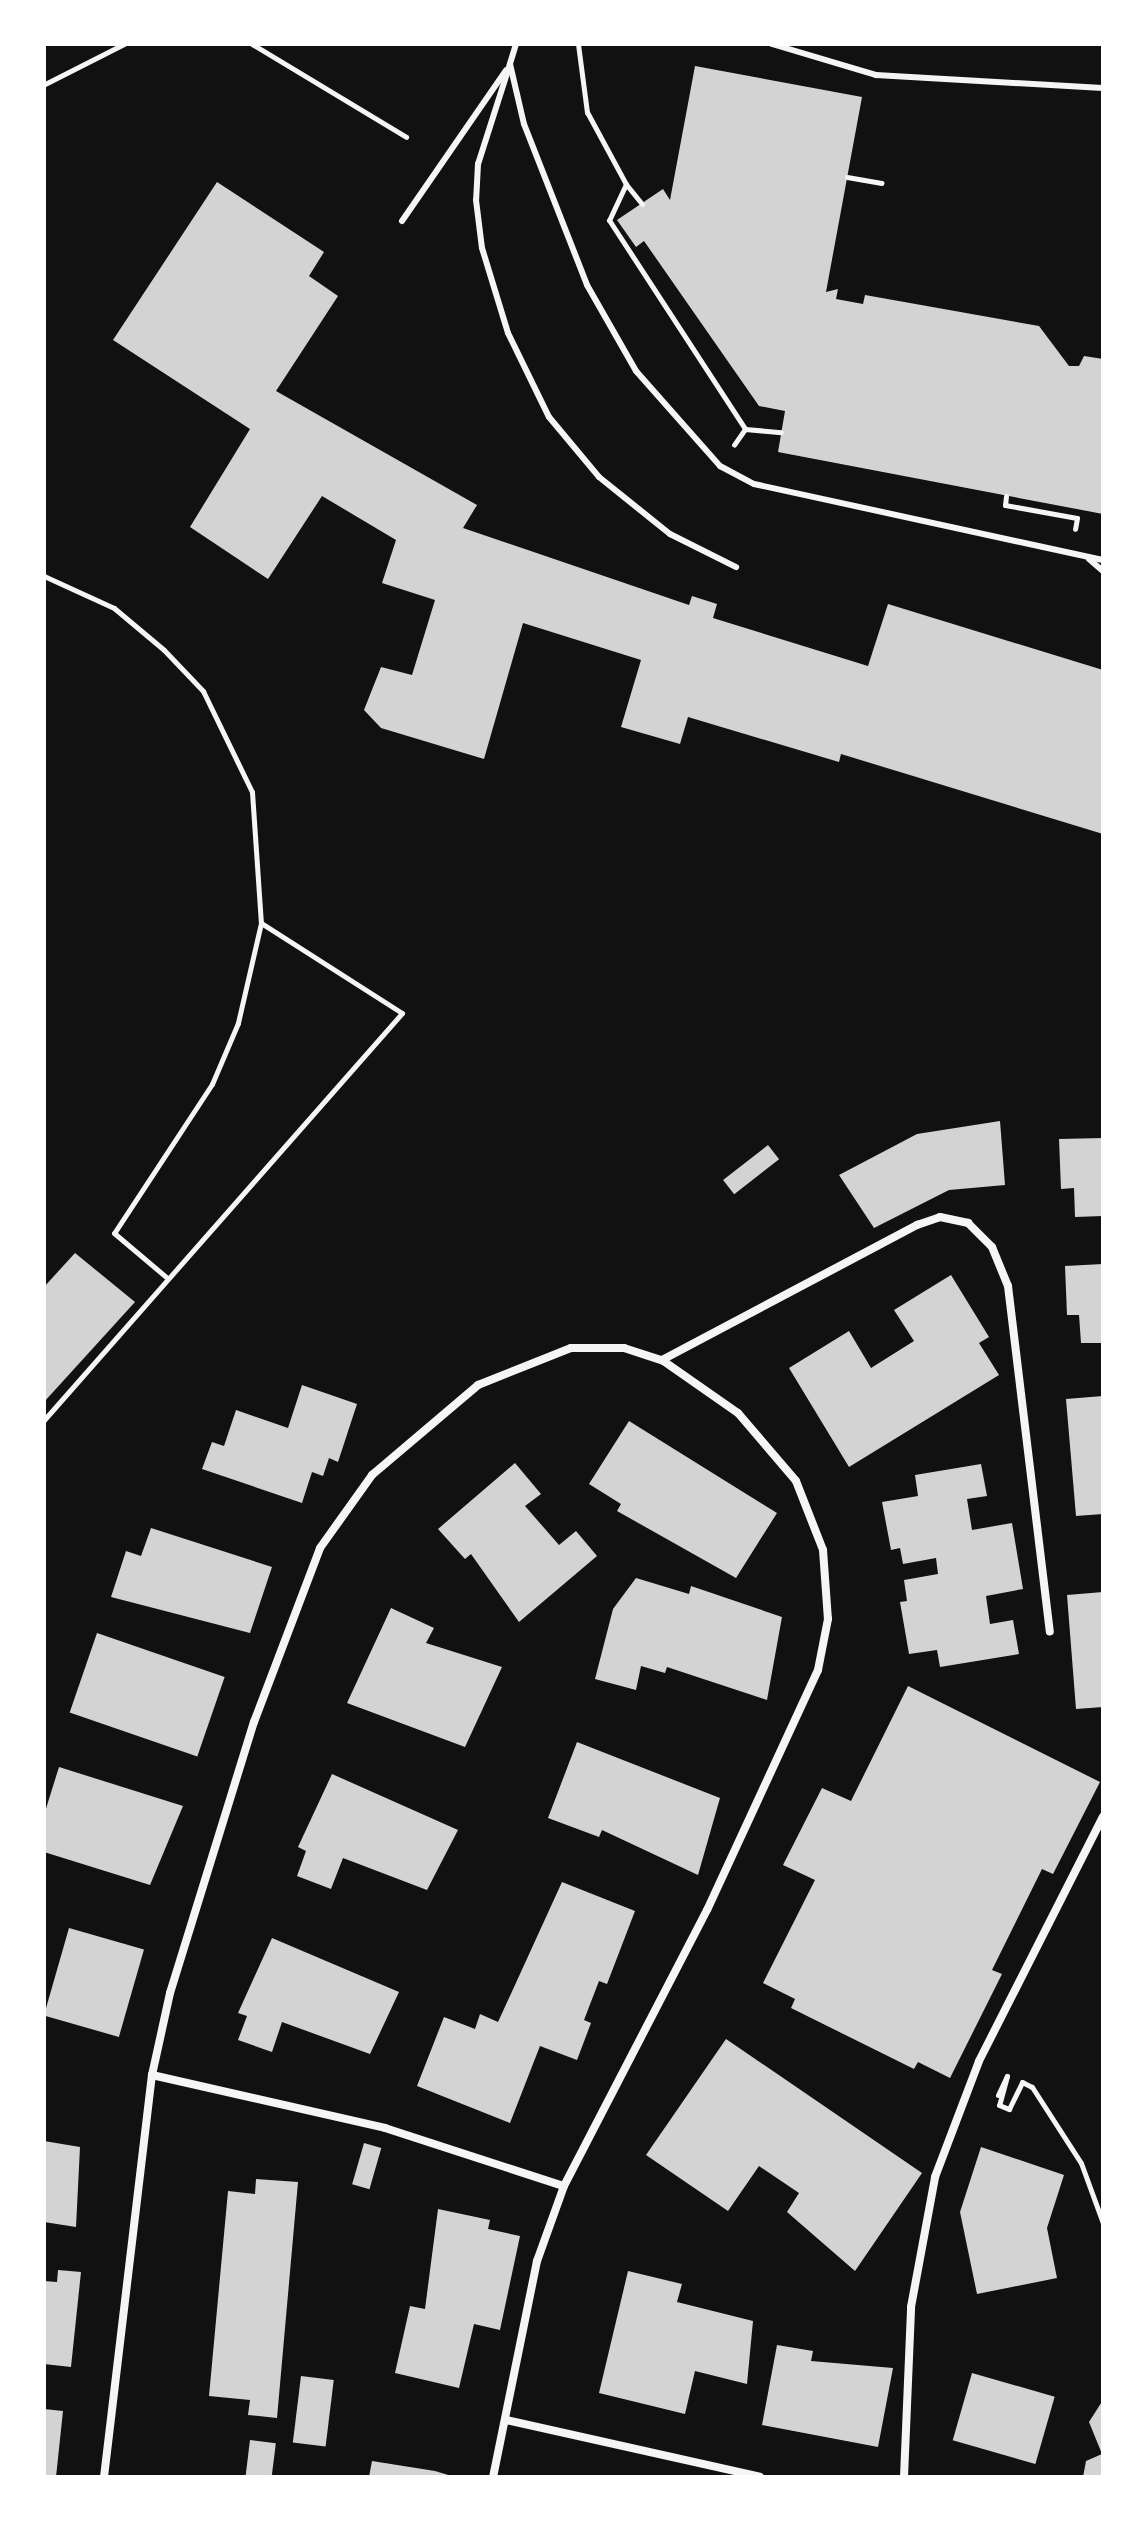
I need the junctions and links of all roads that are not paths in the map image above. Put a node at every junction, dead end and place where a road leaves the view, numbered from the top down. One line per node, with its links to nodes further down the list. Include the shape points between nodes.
1 (516, 44): 3 (lane)
2 (772, 44): 4 (lane, via 876,75)
3 (510, 64): 5 (lane); 6 (lane, via 552,204 611,332 675,422 720,466 754,484); 8 (lane, via 478,164 476,200 508,333 549,417 599,477 670,534)
4 (1103, 88)
5 (402, 221)
6 (1086, 557): 7 (lane); 9 (lane)
7 (1103, 560)
8 (736, 567)
9 (1103, 571)
10 (662, 1360): 11 (street, via 917,1225 940,1217 968,1223 992,1247 1008,1286); 13 (street, via 595,1346 521,1362 478,1385 401,1446 345,1510 300,1590 254,1722); 14 (street, via 738,1413 796,1481 823,1550 828,1619 818,1670 707,1910)
11 (1050, 1631)
12 (1103, 1817): 19 (street, via 979,2061 944,2149 919,2254)
13 (152, 2075): 14 (street, via 385,2128); 16 (street)
14 (564, 2186): 15 (street, via 537,2261)
15 (506, 2420): 17 (street); 18 (street)
16 (104, 2477)
17 (493, 2477)
18 (760, 2477)
19 (904, 2477)

